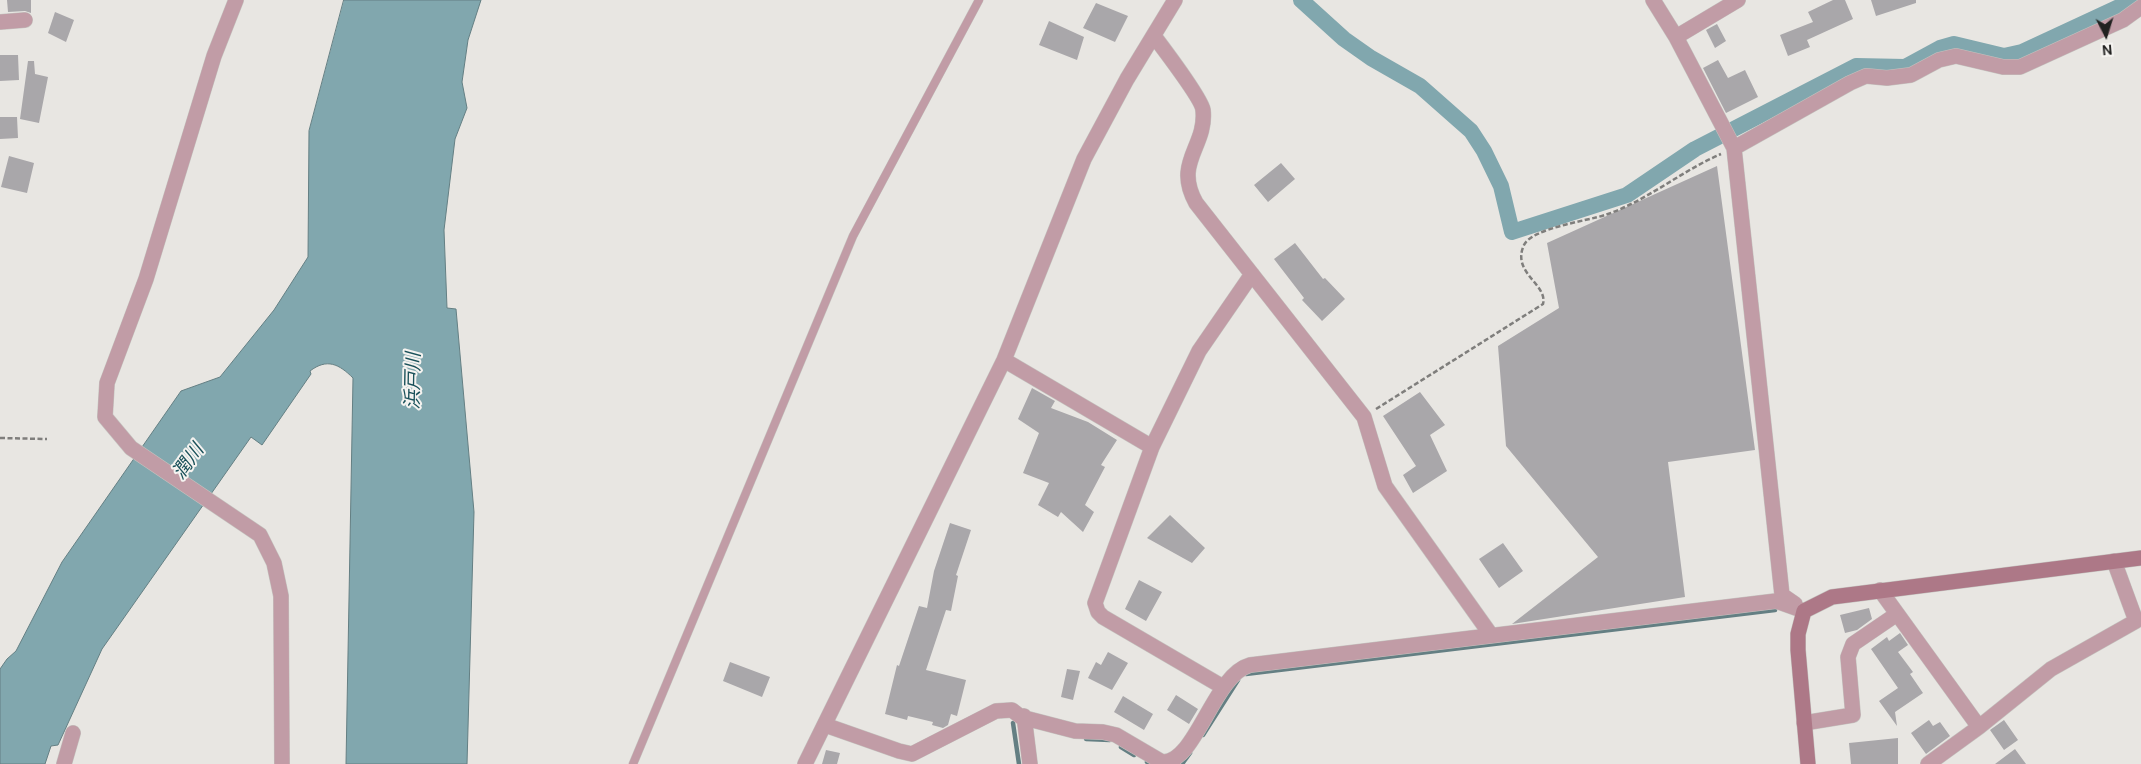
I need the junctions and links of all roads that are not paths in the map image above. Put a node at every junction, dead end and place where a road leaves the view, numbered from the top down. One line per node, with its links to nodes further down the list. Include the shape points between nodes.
1 (236, 0): 28 (street, via 214,56 146,279 107,383 105,417 131,448 260,535 274,563 281,596)
2 (979, 0): 29 (lane, via 853,236)
3 (1175, 0): 9 (street)
4 (1654, 0): 10 (street)
5 (1738, 0): 10 (street)
6 (2141, 7): 11 (street, via 2123,20 2020,67 2003,67 1956,56 1939,60 1911,75 1866,76)
7 (25, 20): 8 (street)
8 (0, 22)
9 (1154, 36): 12 (street, via 1204,109 1187,170 1187,188); 13 (street, via 1084,159)
10 (1676, 37): 11 (street)
11 (1731, 144): 18 (street, via 1782,595)
12 (1252, 274): 14 (street, via 1199,351); 20 (street, via 1364,417 1385,486)
13 (1004, 360): 14 (street); 24 (street)
14 (1152, 447): 21 (street, via 1095,603 1103,617)
15 (2141, 558): 16 (street)
16 (2114, 561): 17 (street); 25 (street, via 2136,620 2051,669)
17 (1880, 590): 18 (street, via 1832,597); 19 (street)
18 (1804, 611): 20 (street, via 1776,601); 23 (street, via 1798,634)
19 (1897, 614): 23 (street, via 1853,644 1848,657 1852,715); 25 (street)
20 (1491, 635): 21 (street, via 1250,665 1241,667)
21 (1224, 688): 22 (street, via 1182,754 1168,763 1116,735 1075,731)
22 (1024, 716): 24 (street, via 1012,710 996,712 912,754); 31 (street)
23 (1804, 723): 32 (street)
24 (825, 725): 30 (street)
25 (1979, 727): 33 (street)
26 (73, 733): 27 (street)
27 (64, 764)
28 (282, 764)
29 (633, 764)
30 (804, 764)
31 (1030, 764)
32 (1808, 764)
33 (1928, 764)

